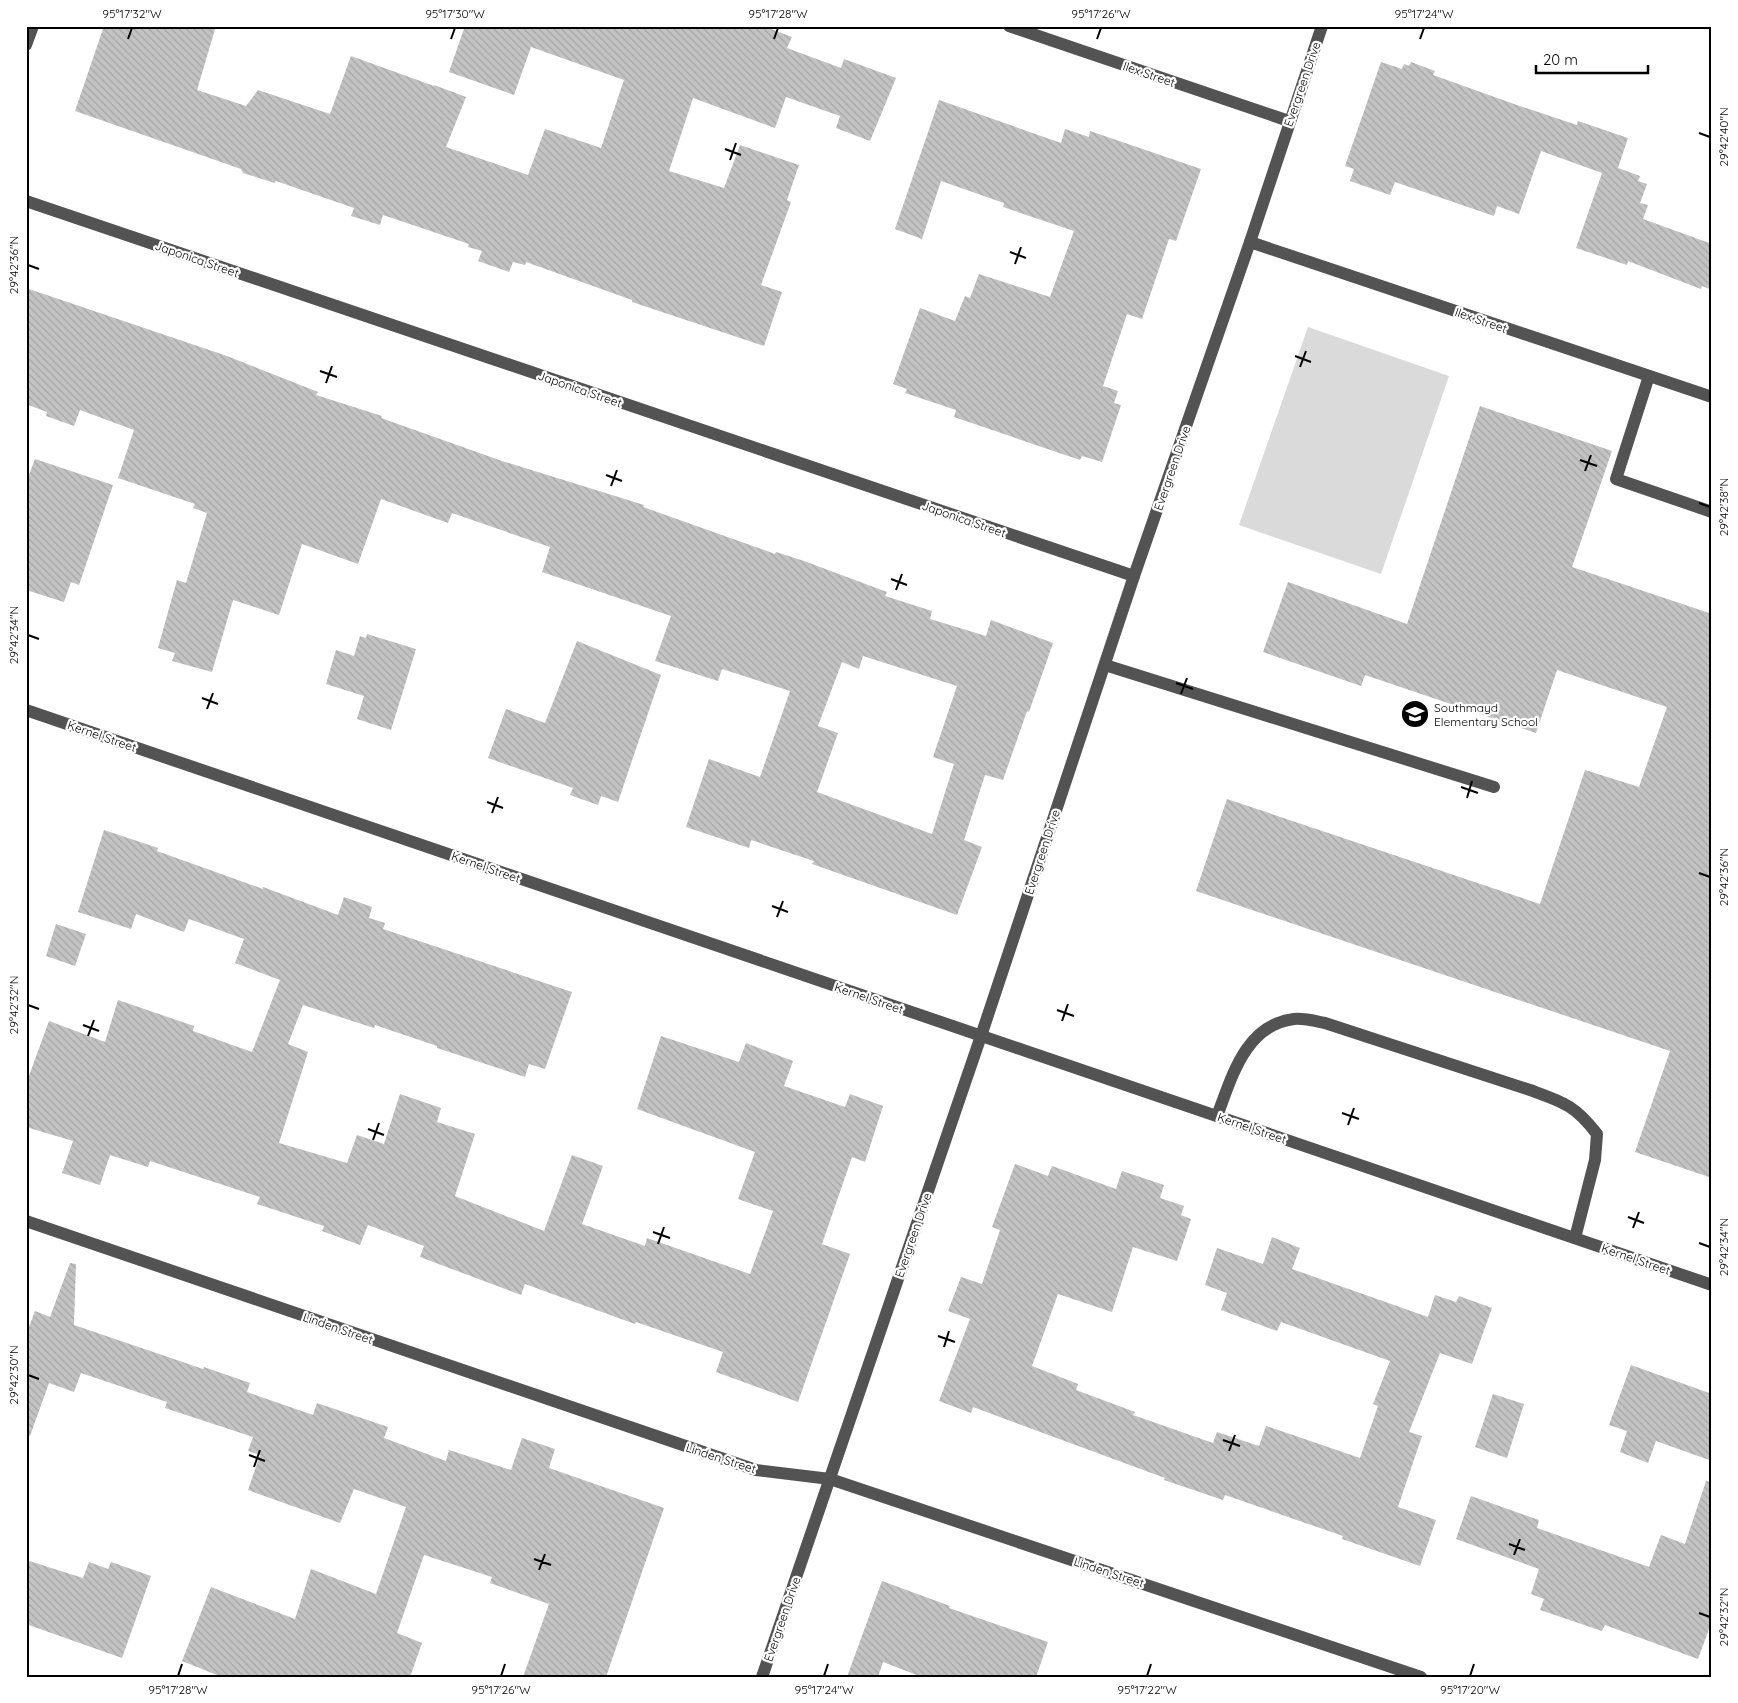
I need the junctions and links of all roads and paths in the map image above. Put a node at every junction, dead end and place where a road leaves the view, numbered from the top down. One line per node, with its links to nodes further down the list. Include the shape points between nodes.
1 (33, 26): 4 (street)
2 (1009, 26): 5 (street, Ilex Street)
3 (1322, 26): 5 (street, Evergreen Drive)
4 (26, 44)
5 (1289, 121): 7 (street, Evergreen Drive)
6 (26, 201): 11 (street, Japonica Street)
7 (1250, 242): 8 (street, Ilex Street); 11 (street, Evergreen Drive)
8 (1649, 376): 9 (street, Ilex Street); 10 (street, via 1616,479)
9 (1712, 397)
10 (1712, 512)
11 (1134, 576): 12 (street, Evergreen Drive)
12 (1105, 665): 14 (street); 15 (street, Evergreen Drive)
13 (26, 710): 15 (street, Kernel Street)
14 (1494, 787)
15 (981, 1036): 16 (street, Kernel Street); 20 (street, Evergreen Drive)
16 (1217, 1116): 18 (street, Kernel Street); 18 (street, via 1238,1061 1247,1047 1268,1027 1294,1019 1324,1023 1530,1090 1564,1102 1584,1117 1597,1134 1596,1160)
17 (26, 1221): 20 (street, Linden Street, via 756,1470)
18 (1575, 1238): 19 (street, Kernel Street)
19 (1712, 1285)
20 (830, 1479): 21 (street, Evergreen Drive); 22 (street, Linden Street)
21 (762, 1677)
22 (1421, 1677)

